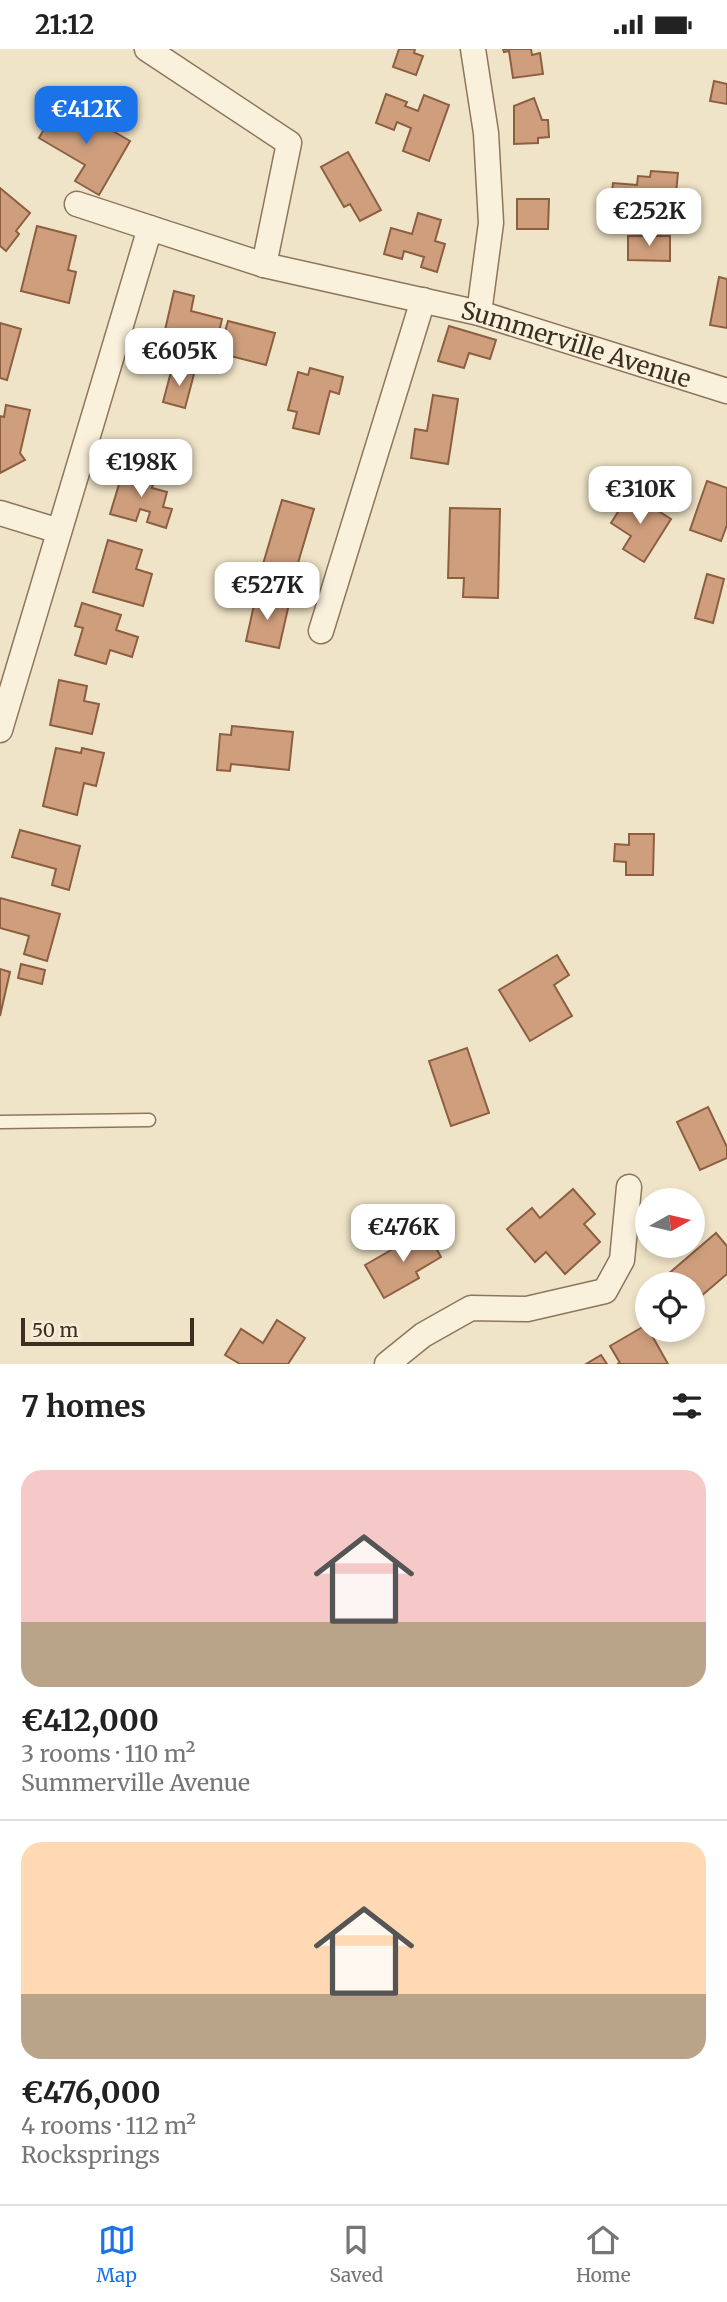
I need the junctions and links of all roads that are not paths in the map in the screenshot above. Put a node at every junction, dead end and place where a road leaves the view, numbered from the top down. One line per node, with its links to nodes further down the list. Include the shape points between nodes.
1 (147, 49): 3 (street)
2 (473, 49): 8 (street, via 486,133 491,223)
3 (171, 56): 6 (street, via 289,143)
4 (77, 204): 5 (street, Summerville Avenue)
5 (150, 228): 6 (street, Summerville Avenue); 11 (street)
6 (264, 265): 7 (street, Summerville Avenue)
7 (423, 300): 8 (street, Summerville Avenue); 12 (street)
8 (479, 313): 9 (street, Summerville Avenue)
9 (727, 391)
10 (0, 513): 11 (street)
11 (59, 531): 13 (street)
12 (321, 631)
13 (0, 730)
14 (149, 1120): 15 (lane)
15 (0, 1122)
16 (629, 1187): 17 (street, via 622,1261 605,1291 527,1310 471,1308 423,1335)
17 (387, 1364)

